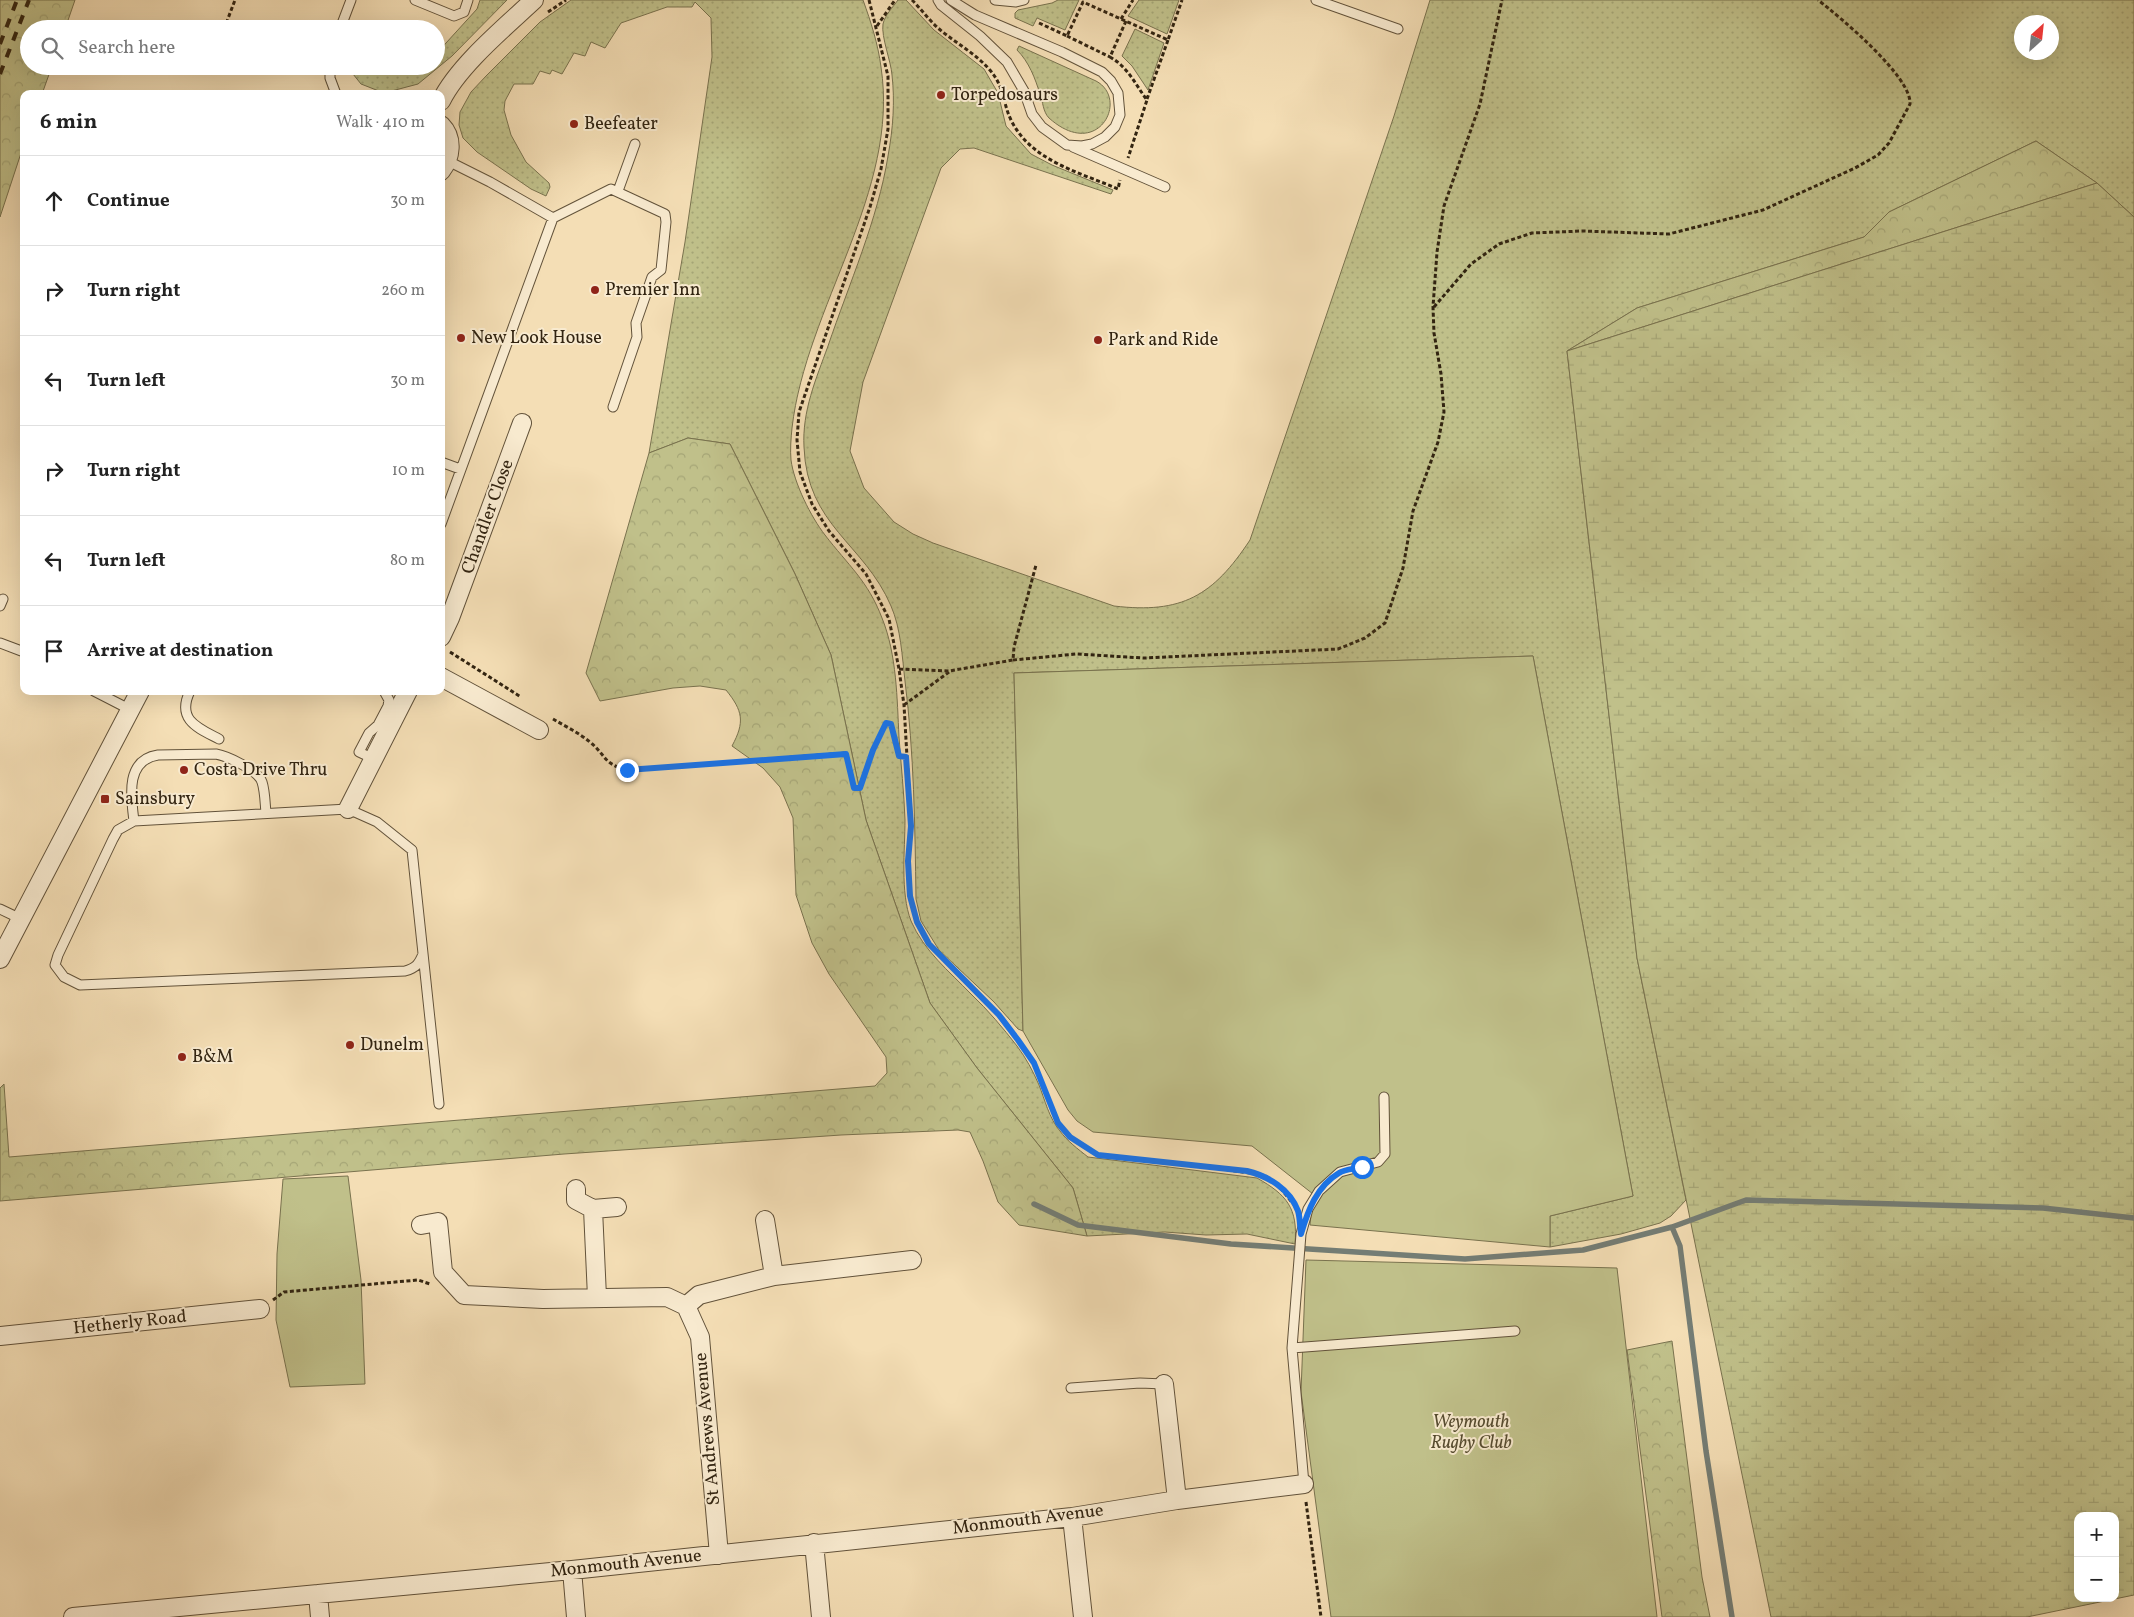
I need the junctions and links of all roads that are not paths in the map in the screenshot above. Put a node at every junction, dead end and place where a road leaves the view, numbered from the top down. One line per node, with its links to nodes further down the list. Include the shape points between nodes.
1 (351, 0): 10 (lane)
2 (415, 0): 3 (lane, via 454,16 464,12)
3 (468, 0)
4 (534, 0): 14 (street, via 472,60)
5 (938, 0): 17 (lane, via 1008,62 1032,114 1042,127)
6 (951, 0): 17 (lane, via 975,15 1091,66 1111,81 1120,103 1115,127 1092,144)
7 (995, 0): 8 (lane)
8 (1024, 0)
9 (1316, 0): 11 (lane)
10 (343, 20)
11 (1398, 29)
12 (330, 75): 13 (lane)
13 (334, 90)
14 (445, 94)
15 (445, 132): 18 (street, via 450,152)
16 (635, 144): 21 (lane)
17 (1067, 145): 20 (lane)
18 (445, 164)
19 (445, 166): 22 (lane, via 490,182)
20 (1165, 187)
21 (618, 191): 22 (lane, via 611,189); 23 (lane, via 661,210 666,222 661,270 652,277 636,323 637,337)
22 (552, 218): 26 (lane)
23 (613, 407)
24 (522, 423): 28 (street, Chandler Close)
25 (445, 463): 26 (lane)
26 (460, 469): 27 (lane)
27 (445, 512)
28 (446, 616): 30 (street, Chandler Close)
29 (0, 643): 31 (lane)
30 (445, 644)
31 (20, 650)
32 (445, 679): 39 (street)
33 (102, 695): 38 (lane)
34 (138, 695): 38 (street)
35 (190, 695): 40 (lane, via 185,708 190,721)
36 (386, 695): 41 (lane, via 388,706 378,725 369,733)
37 (405, 695): 41 (street)
38 (131, 710): 46 (street)
39 (539, 730)
40 (219, 739)
41 (366, 756): 42 (street)
42 (348, 809): 43 (lane); 47 (lane, via 377,822 412,850)
43 (266, 813): 44 (lane); 44 (lane, via 262,781 253,771 222,756 158,755 140,765 131,782)
44 (134, 820): 47 (lane, via 118,830 58,955 56,965 59,971 71,981 80,985 405,971 420,963)
45 (0, 908): 46 (lane)
46 (21, 919): 48 (street)
47 (423, 954): 50 (lane)
48 (0, 960)
49 (1384, 1097): 63 (lane, via 1385,1154 1378,1162 1340,1172 1319,1191 1308,1209 1301,1234)
50 (439, 1104)
51 (576, 1189): 53 (street, via 576,1200)
52 (617, 1206): 53 (street)
53 (592, 1209): 58 (street)
54 (765, 1220): 57 (street)
55 (421, 1225): 58 (street, via 438,1222 443,1272 464,1296)
56 (912, 1260): 57 (street)
57 (774, 1276): 59 (street, via 699,1295)
58 (597, 1297): 59 (street, via 667,1298)
59 (686, 1306): 70 (street, St Andrews Avenue, via 700,1337)
60 (260, 1309): 62 (street, Hetherly Road)
61 (1514, 1331): 63 (lane)
62 (0, 1336)
63 (1292, 1348): 66 (lane)
64 (1164, 1384): 65 (lane); 67 (street)
65 (1071, 1388)
66 (1304, 1484): 67 (street, Monmouth Avenue)
67 (1177, 1500): 68 (street, Monmouth Avenue)
68 (1072, 1517): 69 (street, Monmouth Avenue); 77 (street)
69 (814, 1543): 70 (street, Monmouth Avenue); 76 (street)
70 (719, 1555): 71 (street, Monmouth Avenue)
71 (572, 1570): 72 (street, Monmouth Avenue); 75 (street)
72 (318, 1594): 73 (street, Monmouth Avenue); 74 (street)
73 (73, 1617)
74 (320, 1617)
75 (576, 1617)
76 (820, 1617)
77 (1083, 1617)

